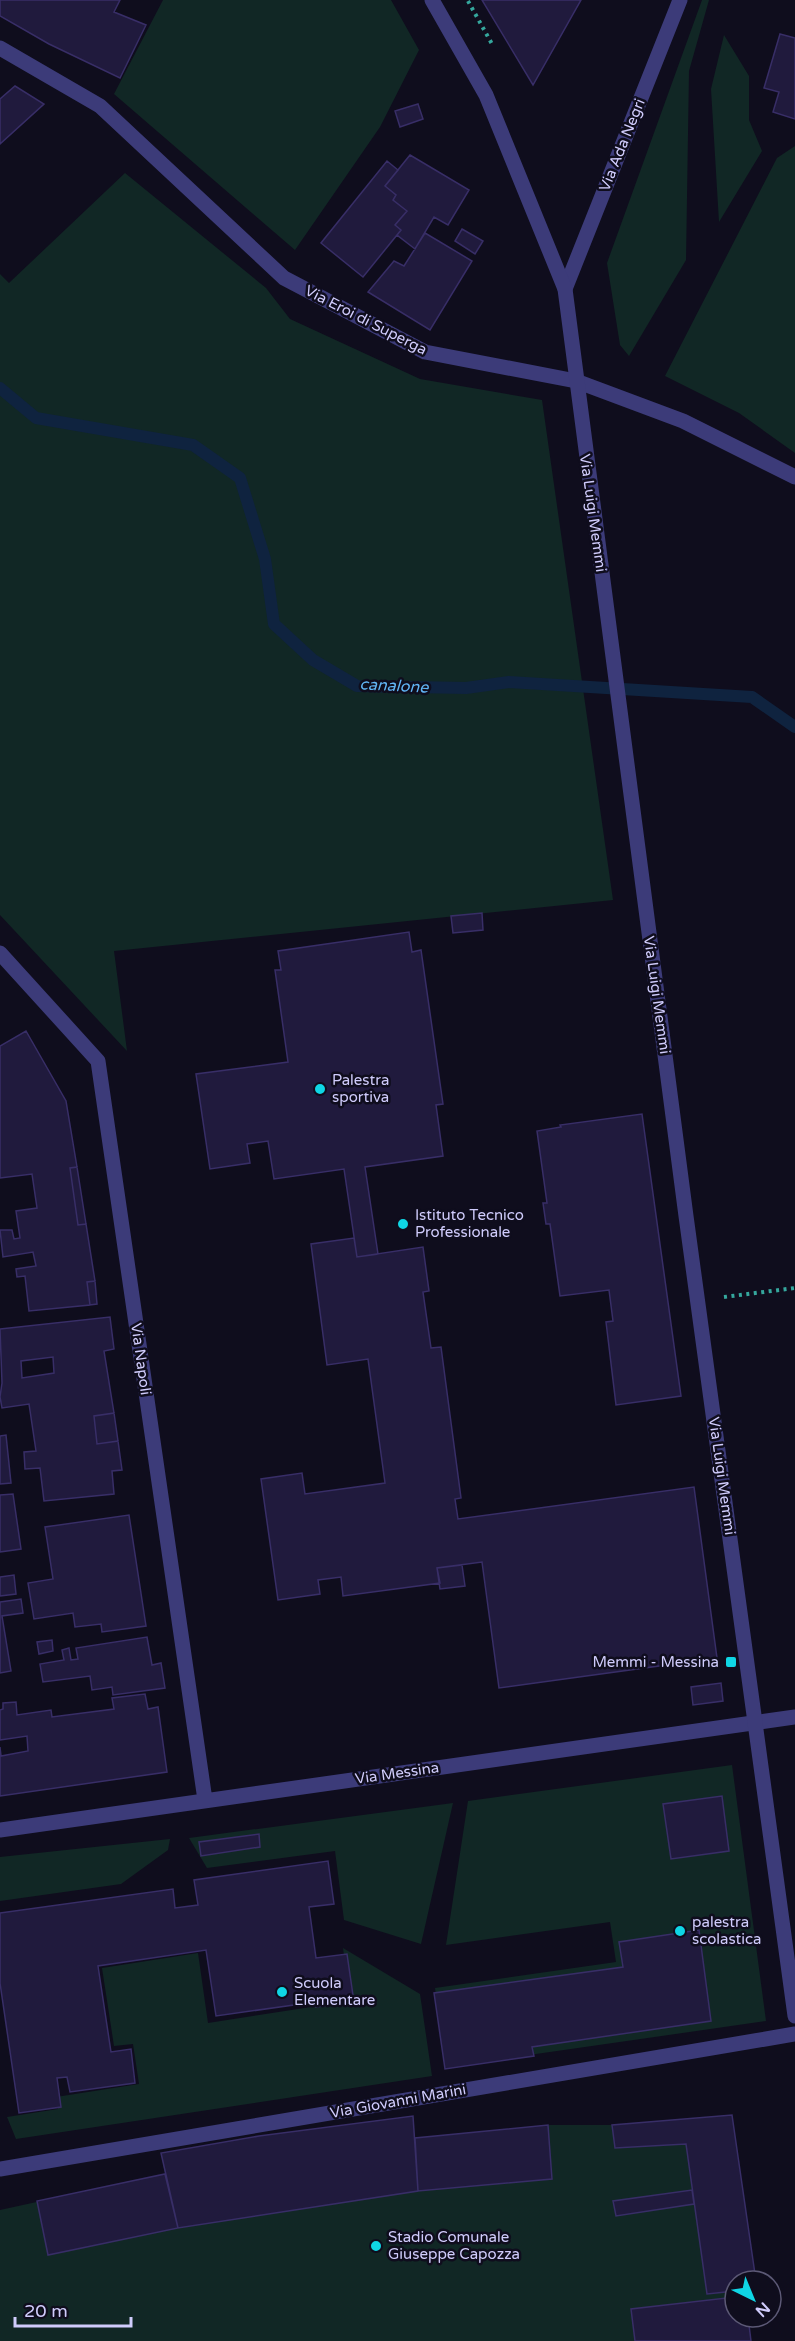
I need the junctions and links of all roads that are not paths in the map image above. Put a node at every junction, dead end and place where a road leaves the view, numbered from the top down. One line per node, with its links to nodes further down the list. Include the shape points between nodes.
1 (432, 0): 4 (street, Via Luigi Memmi, via 486,96)
2 (680, 0): 4 (street, Via Ada Negri)
3 (0, 48): 5 (street, Via Eroi di Superga, via 100,106 284,278 425,352)
4 (565, 289): 5 (street, Via Luigi Memmi)
5 (576, 381): 6 (street, Via Eroi di Superga, via 683,421); 9 (street, Via Luigi Memmi)
6 (795, 477)
7 (0, 953): 10 (street, Via Napoli, via 98,1061)
8 (795, 1717): 9 (street, Via Messina)
9 (756, 1722): 10 (street, Via Messina); 12 (street, Via Luigi Memmi)
10 (205, 1800): 11 (street, Via Messina)
11 (0, 1830)
12 (795, 2016)
13 (795, 2034): 14 (street, Via Giovanni Marini)
14 (0, 2169)

